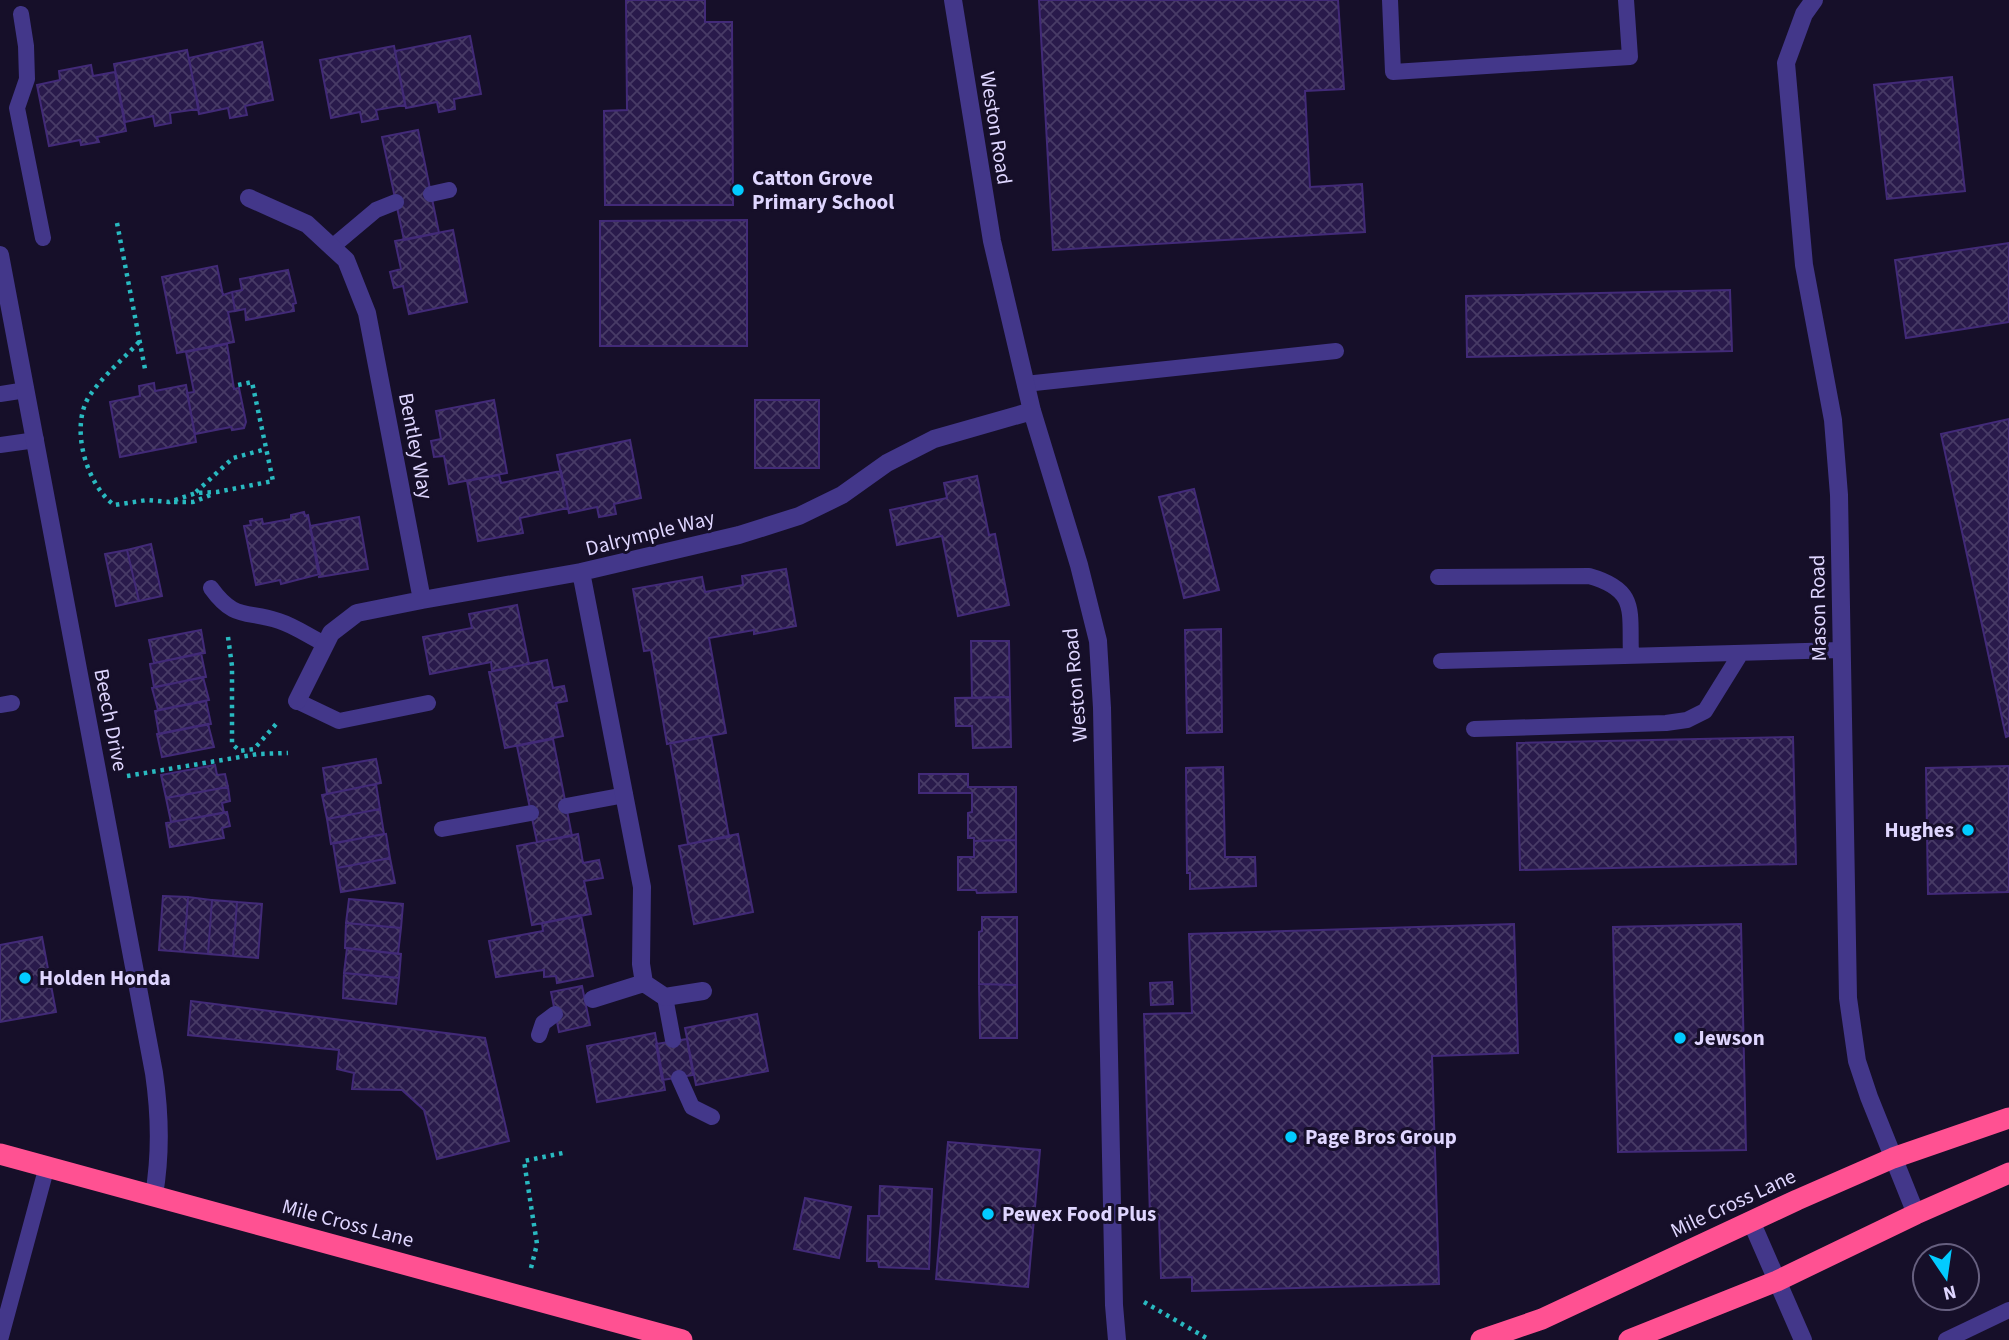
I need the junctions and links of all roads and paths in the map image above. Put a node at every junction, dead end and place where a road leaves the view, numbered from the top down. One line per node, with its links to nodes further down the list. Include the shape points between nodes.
1 (953, 0): 17 (street, Weston Road, via 981,187)
2 (1390, 0): 3 (lane, via 1393,72 1630,57)
3 (1626, 0)
4 (1814, 0): 34 (street, Mason Road, via 1786,63 1804,265 1833,420)
5 (20, 14): 11 (lane, via 27,79 17,108)
6 (449, 190): 7 (lane)
7 (431, 194)
8 (249, 198): 12 (street, Bentley Way, via 307,224)
9 (396, 202): 12 (lane, via 376,210)
10 (117, 223): 14 (path)
11 (43, 239)
12 (332, 247): 31 (street, Bentley Way, via 346,260 367,313)
13 (0, 255): 19 (street, Beech Drive)
14 (139, 342): 16 (path); 27 (path, via 89,396 80,422 83,451 102,496 114,505)
15 (1336, 351): 17 (lane)
16 (145, 369)
17 (1025, 384): 21 (street, Weston Road)
18 (238, 385): 24 (path, via 252,382)
19 (26, 390): 20 (lane); 22 (street, Beech Drive)
20 (0, 394)
21 (1032, 411): 28 (street, Dalrymple Way, via 934,439 799,516); 67 (street, Weston Road, via 1098,641)
22 (36, 440): 23 (lane); 62 (street, Beech Drive, via 154,1073 159,1164)
23 (0, 445)
24 (266, 449): 25 (path, via 273,481); 26 (path, via 233,458)
25 (217, 492): 26 (path); 27 (path, via 193,502)
26 (196, 493): 27 (path)
27 (169, 502)
28 (581, 572): 31 (street); 43 (street, Dalrymple Way)
29 (1438, 577): 36 (lane, via 1589,576 1608,581 1628,600)
30 (211, 588): 32 (lane)
31 (422, 600): 33 (street, via 357,613 331,633)
32 (223, 606): 33 (lane, via 279,621); 38 (path, via 232,666 232,744 240,751 254,749)
33 (325, 644): 38 (street)
34 (1842, 650): 35 (lane); 59 (street, Mason Road, via 1848,998 1857,1061)
35 (1741, 653): 36 (lane); 40 (lane, via 1704,711 1687,720)
36 (1631, 656): 37 (lane)
37 (1441, 661)
38 (297, 701): 39 (lane, via 339,721)
39 (428, 703)
40 (1474, 729)
41 (288, 753): 42 (path)
42 (120, 778)
43 (625, 795): 44 (lane); 47 (street, Dalrymple Way, via 642,887)
44 (566, 806)
45 (531, 813): 46 (lane)
46 (442, 830)
47 (644, 983): 49 (street); 50 (street)
48 (704, 991): 49 (street)
49 (665, 997): 53 (lane)
50 (589, 1001)
51 (555, 1014): 52 (lane, via 543,1023)
52 (539, 1035)
53 (673, 1041)
54 (680, 1078): 55 (lane, via 692,1107)
55 (712, 1116)
56 (2009, 1118): 59 (highway, Mile Cross Lane)
57 (563, 1153): 66 (path, via 524,1161 537,1244)
58 (0, 1154): 60 (highway, Mile Cross Lane)
59 (1894, 1158): 63 (street, Mason Road); 64 (highway, Mile Cross Lane)
60 (47, 1166): 62 (highway, Mile Cross Lane); 69 (lane)
61 (2009, 1173): 63 (highway)
62 (154, 1195): 66 (highway, Mile Cross Lane)
63 (1916, 1214): 65 (highway)
64 (1751, 1221): 65 (street); 73 (highway, Mile Cross Lane, via 1542,1320)
65 (1777, 1281): 74 (highway); 75 (street)
66 (523, 1296): 70 (highway, Mile Cross Lane)
67 (1114, 1305): 71 (street, Weston Road); 72 (path, via 1143,1302)
68 (2009, 1310): 76 (lane)
69 (0, 1340)
70 (682, 1340)
71 (1117, 1340)
72 (1210, 1340)
73 (1481, 1340)
74 (1629, 1340)
75 (1803, 1340)
76 (1945, 1340)

